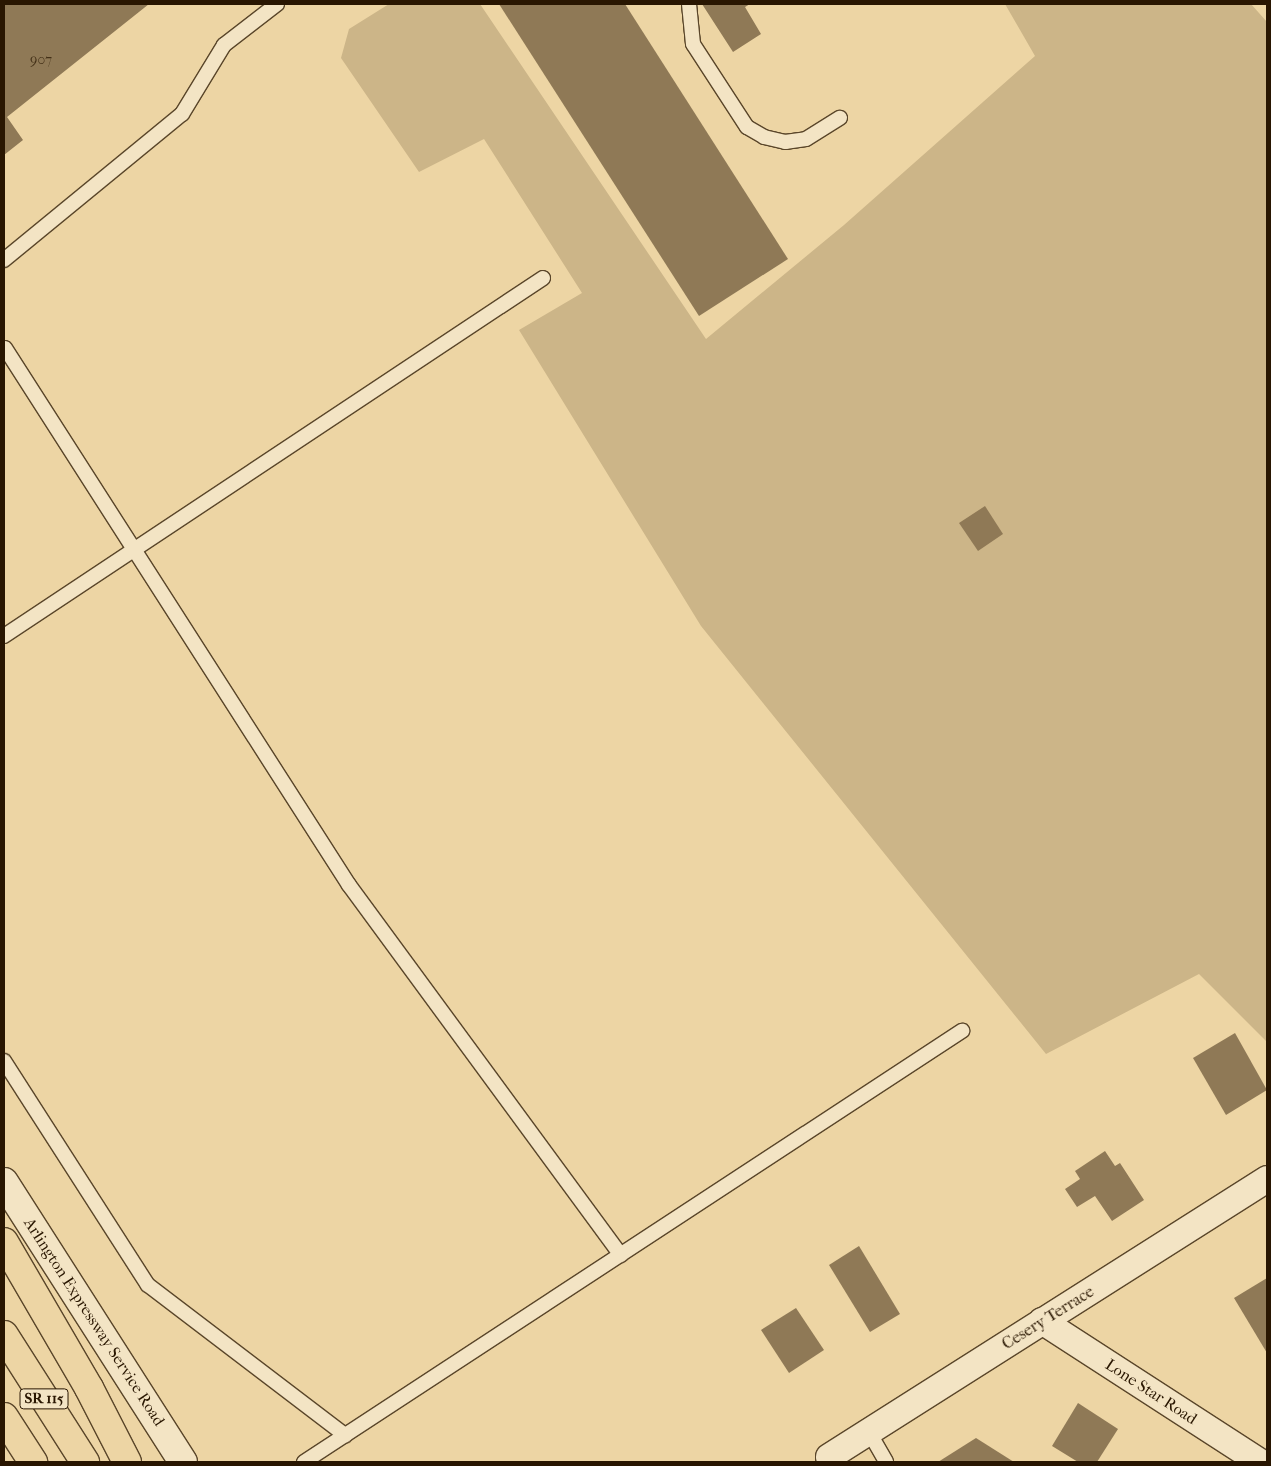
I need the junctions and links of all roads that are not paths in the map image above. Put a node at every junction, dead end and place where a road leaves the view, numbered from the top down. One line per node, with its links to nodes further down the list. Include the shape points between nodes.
1 (277, 4): 4 (lane, via 224,45 182,114)
2 (689, 4): 3 (lane, via 693,44 747,127 764,137 785,142 806,139)
3 (840, 118)
4 (4, 260)
5 (543, 278): 7 (lane)
6 (5, 348): 7 (lane)
7 (135, 551): 8 (lane); 14 (lane, via 349,885)
8 (4, 636)
9 (962, 1031): 14 (lane)
10 (4, 1060): 19 (lane, via 148,1285)
11 (1267, 1179): 15 (street, Cesery Terrace)
12 (4, 1182): 24 (main road, Arlington Expressway Service Road)
13 (4, 1242): 23 (highway, via 90,1388)
14 (621, 1255): 19 (lane)
15 (1042, 1321): 18 (street, Cesery Terrace); 27 (street, Lone Star Road)
16 (4, 1335): 22 (highway, SR 115)
17 (4, 1417): 21 (highway, SR 115)
18 (869, 1432): 20 (street, Cesery Terrace); 26 (lane)
19 (345, 1435): 25 (lane)
20 (829, 1457)
21 (33, 1462)
22 (85, 1462)
23 (127, 1462)
24 (183, 1462)
25 (304, 1462)
26 (886, 1462)
27 (1260, 1462)

